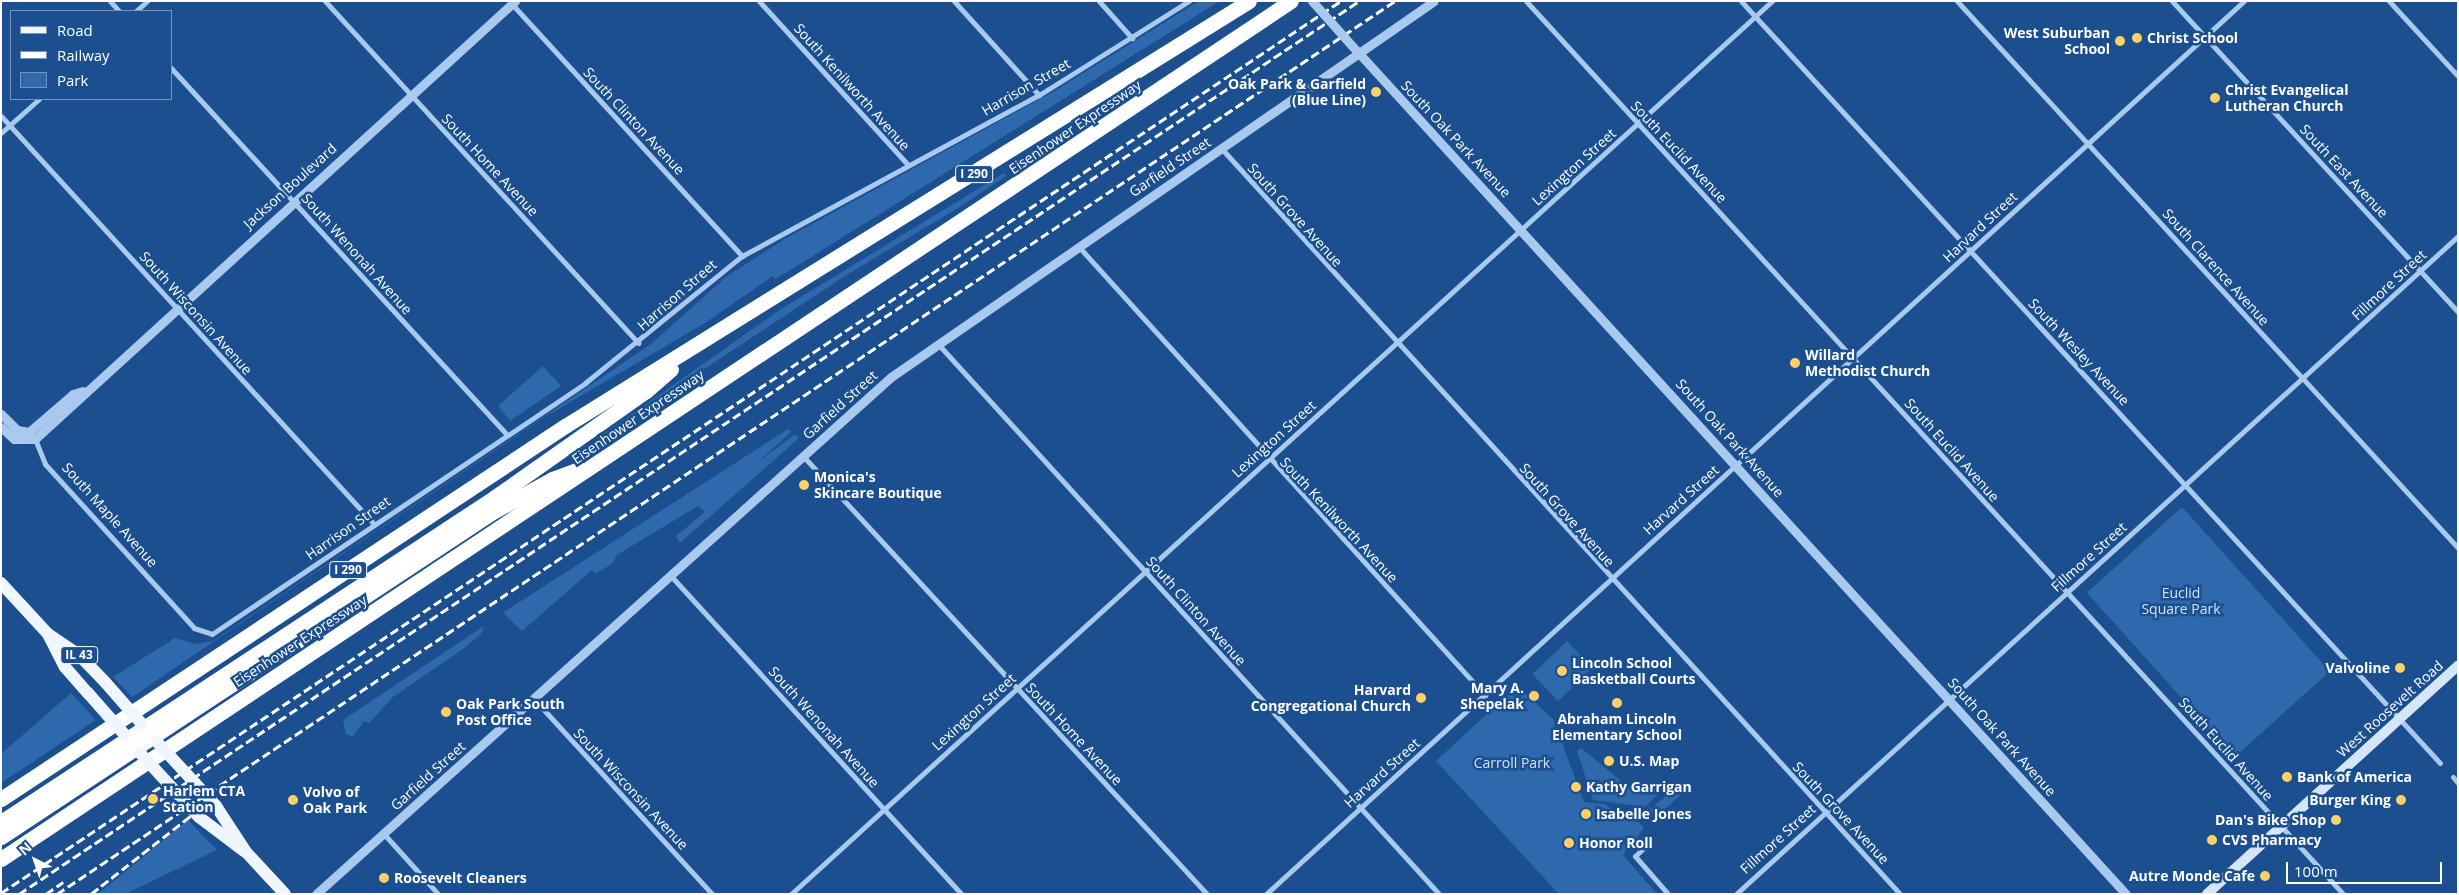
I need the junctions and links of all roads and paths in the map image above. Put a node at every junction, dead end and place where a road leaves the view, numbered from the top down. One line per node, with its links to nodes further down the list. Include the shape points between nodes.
1 (147, 1): 19 (street)
2 (325, 1): 27 (street, South Home Avenue)
3 (759, 1): 35 (street, South Kenilworth Avenue)
4 (954, 1): 26 (street)
5 (1099, 1): 22 (street)
6 (1189, 1): 22 (street, Harrison Street)
7 (1249, 1): 48 (highway, Eisenhower Expressway / I 290)
8 (1291, 1): 57 (highway, Eisenhower Expressway / I 290)
9 (1312, 1): 23 (street, South Oak Park Avenue, bridge)
10 (1434, 1): 23 (street, Garfield Street)
11 (1526, 1): 30 (street, South Euclid Avenue)
12 (1741, 1): 20 (street, South Wesley Avenue)
13 (1772, 1): 20 (street, Lexington Street)
14 (1957, 1): 33 (street, South Clarence Avenue)
15 (2172, 1): 21 (street, South East Avenue)
16 (2244, 1): 21 (street, Harvard Street)
17 (2389, 1): 25 (street)
18 (512, 2): 27 (street, Jackson Boulevard); 41 (street, South Clinton Avenue)
19 (137, 10)
20 (1755, 17): 30 (street, Lexington Street); 40 (street, South Wesley Avenue)
21 (2205, 37): 33 (street, Harvard Street); 42 (street, South East Avenue)
22 (1132, 38): 26 (street, Harrison Street)
23 (1357, 51): 34 (street, Garfield Street); 37 (street, South Oak Park Avenue)
24 (172, 69): 36 (street, South Wenonah Avenue)
25 (2458, 76)
26 (1039, 95): 35 (street, Harrison Street)
27 (411, 96): 36 (street, Jackson Boulevard); 46 (street, South Home Avenue)
28 (38, 100): 31 (street)
29 (1, 116): 31 (street, South Wisconsin Avenue)
30 (1638, 124): 37 (street, Lexington Street); 49 (street, South Euclid Avenue)
31 (10, 126): 32 (street); 43 (street, South Wisconsin Avenue)
32 (1, 133)
33 (2088, 144): 40 (street, Harvard Street); 50 (street, South Clarence Avenue)
34 (1221, 148): 39 (street, Garfield Street); 45 (street, South Grove Avenue)
35 (908, 165): 41 (street, Harrison Street)
36 (294, 202): 43 (street, Jackson Boulevard); 53 (street, South Wenonah Avenue)
37 (1521, 230): 45 (street, Lexington Street); 58 (street, South Oak Park Avenue)
38 (2458, 236): 42 (street, Fillmore Street)
39 (1078, 246): 47 (street, Garfield Street); 56 (street, South Kenilworth Avenue)
40 (1971, 251): 49 (street, Harvard Street); 59 (street, South Wesley Avenue)
41 (742, 256): 46 (street, Harrison Street)
42 (2420, 271): 44 (street, South East Avenue); 50 (street, Fillmore Street)
43 (176, 308): 54 (street, Jackson Boulevard); 60 (street, South Wisconsin Avenue)
44 (2458, 312)
45 (1396, 343): 56 (street, Lexington Street); 64 (street, South Grove Avenue)
46 (638, 344): 53 (street, Harrison Street)
47 (937, 344): 55 (street, Garfield Street, via 891,378); 62 (street, South Clinton Avenue)
48 (698, 345): 75 (highway, via 646,392); 80 (highway, Eisenhower Expressway / I 290, via 543,441)
49 (1853, 358): 58 (street, Harvard Street); 66 (street, South Euclid Avenue)
50 (2303, 379): 59 (street, Fillmore Street); 61 (street, South Clarence Avenue)
51 (1, 414): 54 (street, via 17,430)
52 (1, 427): 54 (street, via 14,439)
53 (506, 433): 60 (street, Harrison Street)
54 (34, 434): 67 (street, South Maple Avenue, via 45,464)
55 (803, 456): 63 (street, Garfield Street); 70 (street, South Home Avenue)
56 (1268, 459): 62 (street, Lexington Street); 71 (street, South Kenilworth Avenue)
57 (600, 462): 75 (highway, via 552,479 491,513); 90 (highway, Eisenhower Expressway / I 290)
58 (1736, 465): 64 (street, Harvard Street); 73 (street, South Oak Park Avenue)
59 (2186, 485): 66 (street, Fillmore Street); 74 (street, South Wesley Avenue)
60 (374, 524): 67 (street, Harrison Street, via 217,632)
61 (2458, 548)
62 (1145, 572): 70 (street, Lexington Street); 81 (street, South Clinton Avenue)
63 (671, 576): 72 (street, Garfield Street); 82 (street, South Wenonah Avenue)
64 (1610, 580): 71 (street, Harvard Street); 83 (street, South Grove Avenue)
65 (1, 583): 68 (main road, IL 43)
66 (2067, 592): 73 (street, Fillmore Street); 85 (street, South Euclid Avenue)
67 (200, 633)
68 (48, 634): 75 (main road, IL 43, bridge, via 79,655); 76 (main road, IL 43, bridge, via 65,667)
69 (2458, 666): 74 (main road, West Roosevelt Road)
70 (1017, 688): 82 (street, Lexington Street); 97 (street, South Home Avenue)
71 (1485, 695): 81 (street, Harvard Street)
72 (534, 699): 86 (street, Garfield Street); 94 (street, South Wisconsin Avenue)
73 (1949, 699): 83 (street, Fillmore Street); 103 (street, South Oak Park Avenue)
74 (2400, 718): 77 (street, South Wesley Avenue); 85 (main road, West Roosevelt Road)
75 (149, 732): 76 (highway); 89 (main road, IL 43, bridge, via 216,806)
76 (132, 743): 84 (highway); 87 (highway); 89 (main road, IL 43, bridge, via 198,817)
77 (2440, 763)
78 (2452, 777): 79 (street)
79 (2458, 783)
80 (1, 800)
81 (1360, 808): 98 (street, Harvard Street); 99 (street, South Clinton Avenue)
82 (884, 809): 95 (street, Lexington Street); 96 (street, South Wenonah Avenue)
83 (1825, 812): 101 (street, Fillmore Street); 102 (street, South Grove Avenue)
84 (1, 822)
85 (2282, 826): 104 (main road, West Roosevelt Road); 105 (street, South Euclid Avenue)
86 (384, 834): 92 (street, Garfield Street); 93 (street)
87 (1, 837)
88 (1649, 843): 100 (street, via 1635,856)
89 (246, 852): 91 (main road, IL 43)
90 (1, 859)
91 (285, 894)
92 (316, 894)
93 (438, 894)
94 (712, 894)
95 (791, 894)
96 (961, 894)
97 (1207, 894)
98 (1266, 894)
99 (1439, 894)
100 (1668, 894)
101 (1736, 894)
102 (1900, 894)
103 (2126, 894)
104 (2207, 894)
105 (2343, 894)

